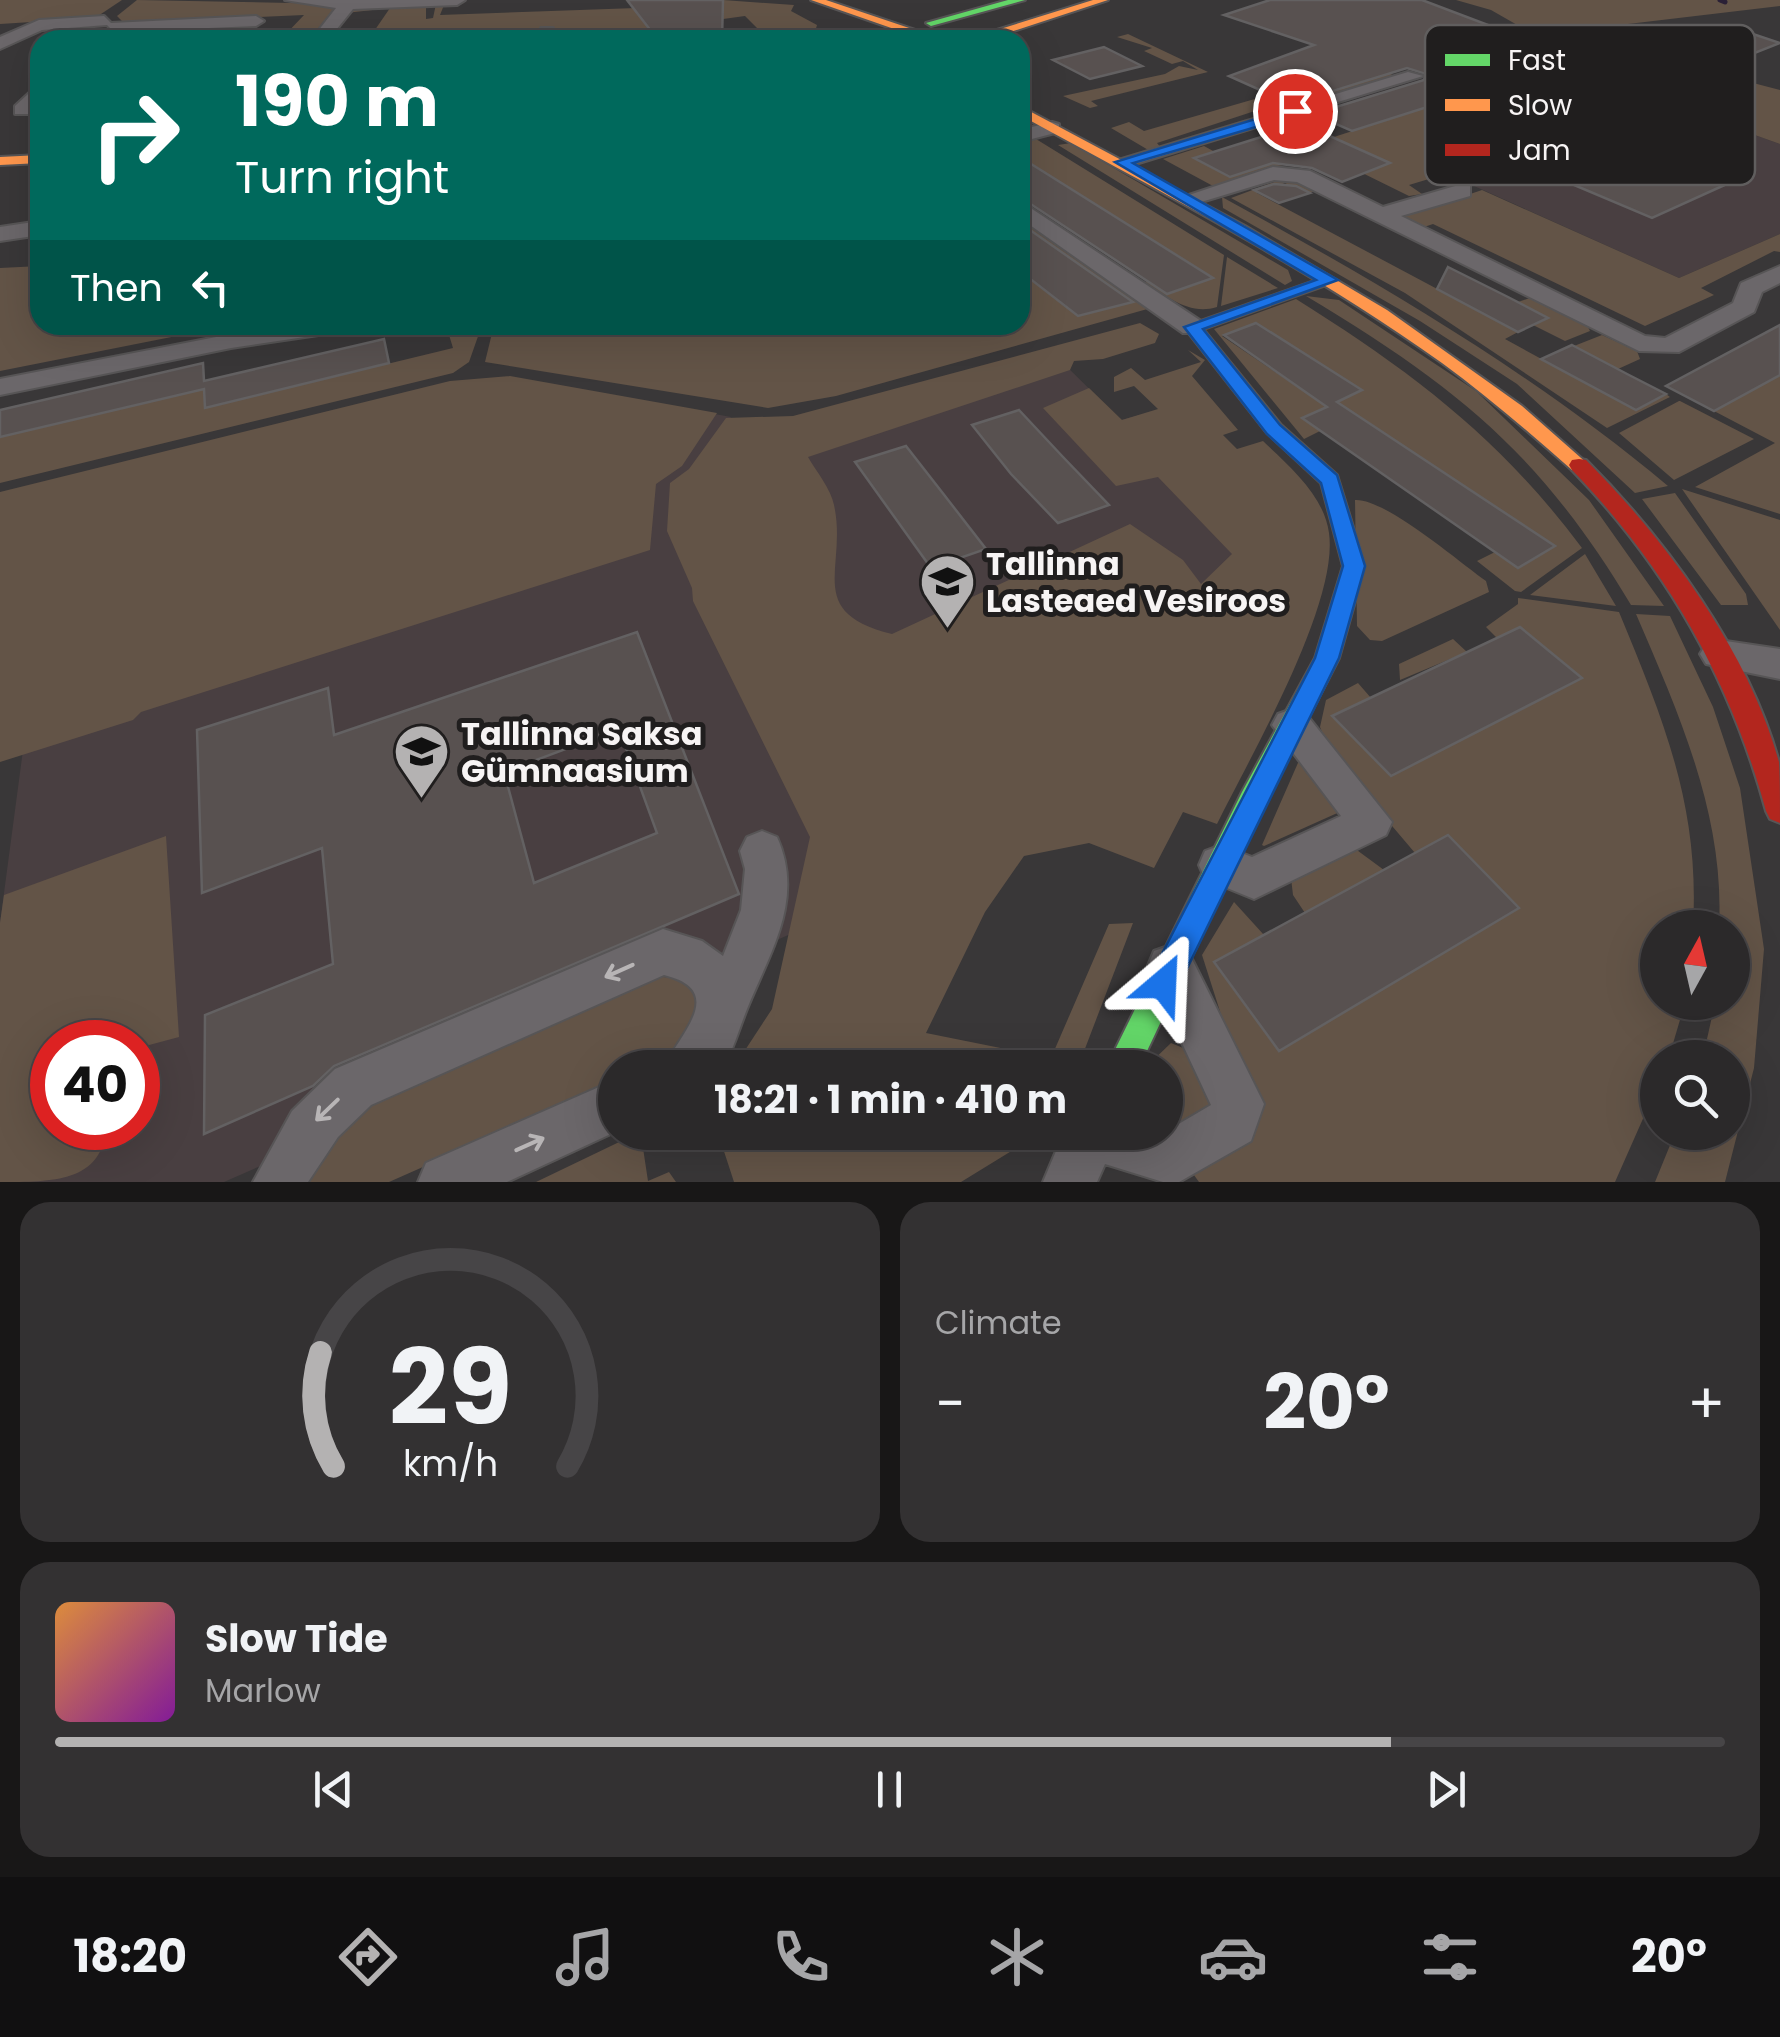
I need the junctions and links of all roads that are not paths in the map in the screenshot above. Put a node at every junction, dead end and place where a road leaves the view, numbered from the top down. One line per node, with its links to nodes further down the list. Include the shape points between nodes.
1 (292, 0): 8 (street)
2 (457, 0): 8 (street)
3 (804, 0): 16 (street)
4 (816, 0): 17 (street)
5 (1020, 0): 10 (street)
6 (1064, 0): 21 (street)
7 (1104, 0): 22 (street)
8 (348, 4): 15 (street)
9 (122, 7): 13 (street)
10 (992, 7): 11 (street); 20 (street)
11 (876, 8): 18 (street); 19 (street)
12 (256, 21): 13 (street)
13 (109, 24): 14 (street); 23 (street, via 39,25)
14 (105, 30)
15 (327, 30)
16 (887, 30)
17 (888, 30)
18 (893, 30)
19 (893, 30)
20 (906, 30)
21 (910, 30)
22 (1011, 30)
23 (0, 44)
24 (1414, 76): 35 (street)
25 (1030, 95): 35 (street, via 1075,120)
26 (30, 101): 27 (street)
27 (22, 110)
28 (1030, 116): 29 (street)
29 (1052, 128): 30 (street); 35 (street)
30 (1030, 134)
31 (30, 140): 32 (street)
32 (0, 142)
33 (30, 160): 34 (street)
34 (0, 161)
35 (1122, 162): 38 (street)
36 (1273, 173): 38 (street); 39 (street, via 1323,163); 41 (street, via 1302,176)
37 (1462, 191): 39 (street)
38 (1188, 200): 45 (street)
39 (1409, 207): 41 (street)
40 (1030, 215): 46 (street)
41 (1382, 215): 44 (street, via 1655,347 1745,307 1750,288)
42 (30, 230): 43 (street)
43 (0, 234)
44 (1780, 273)
45 (1330, 280): 46 (street); 49 (street, via 1501,390 1561,443 1661,558)
46 (1192, 327): 51 (street, via 1274,430 1330,480 1354,566 1327,658)
47 (263, 335): 48 (street)
48 (0, 387)
49 (1719, 654): 50 (street); 52 (street, via 1759,742)
50 (1780, 664)
51 (1292, 725): 54 (street); 54 (street, via 1371,822 1254,878)
52 (1780, 811)
53 (762, 851): 56 (street, via 769,866 752,950)
54 (1221, 865): 55 (street)
55 (1171, 968): 58 (street); 61 (street, via 1238,1104 1232,1122 1172,1158)
56 (720, 1008): 57 (street); 62 (street, one-way to 62, via 719,985 708,970 662,952 353,1087 306,1132)
57 (703, 1050)
58 (1131, 1050)
59 (598, 1114): 63 (street, one-way to 59)
60 (1084, 1150): 64 (street)
61 (1146, 1150)
62 (280, 1182)
63 (446, 1182)
64 (1070, 1182)

